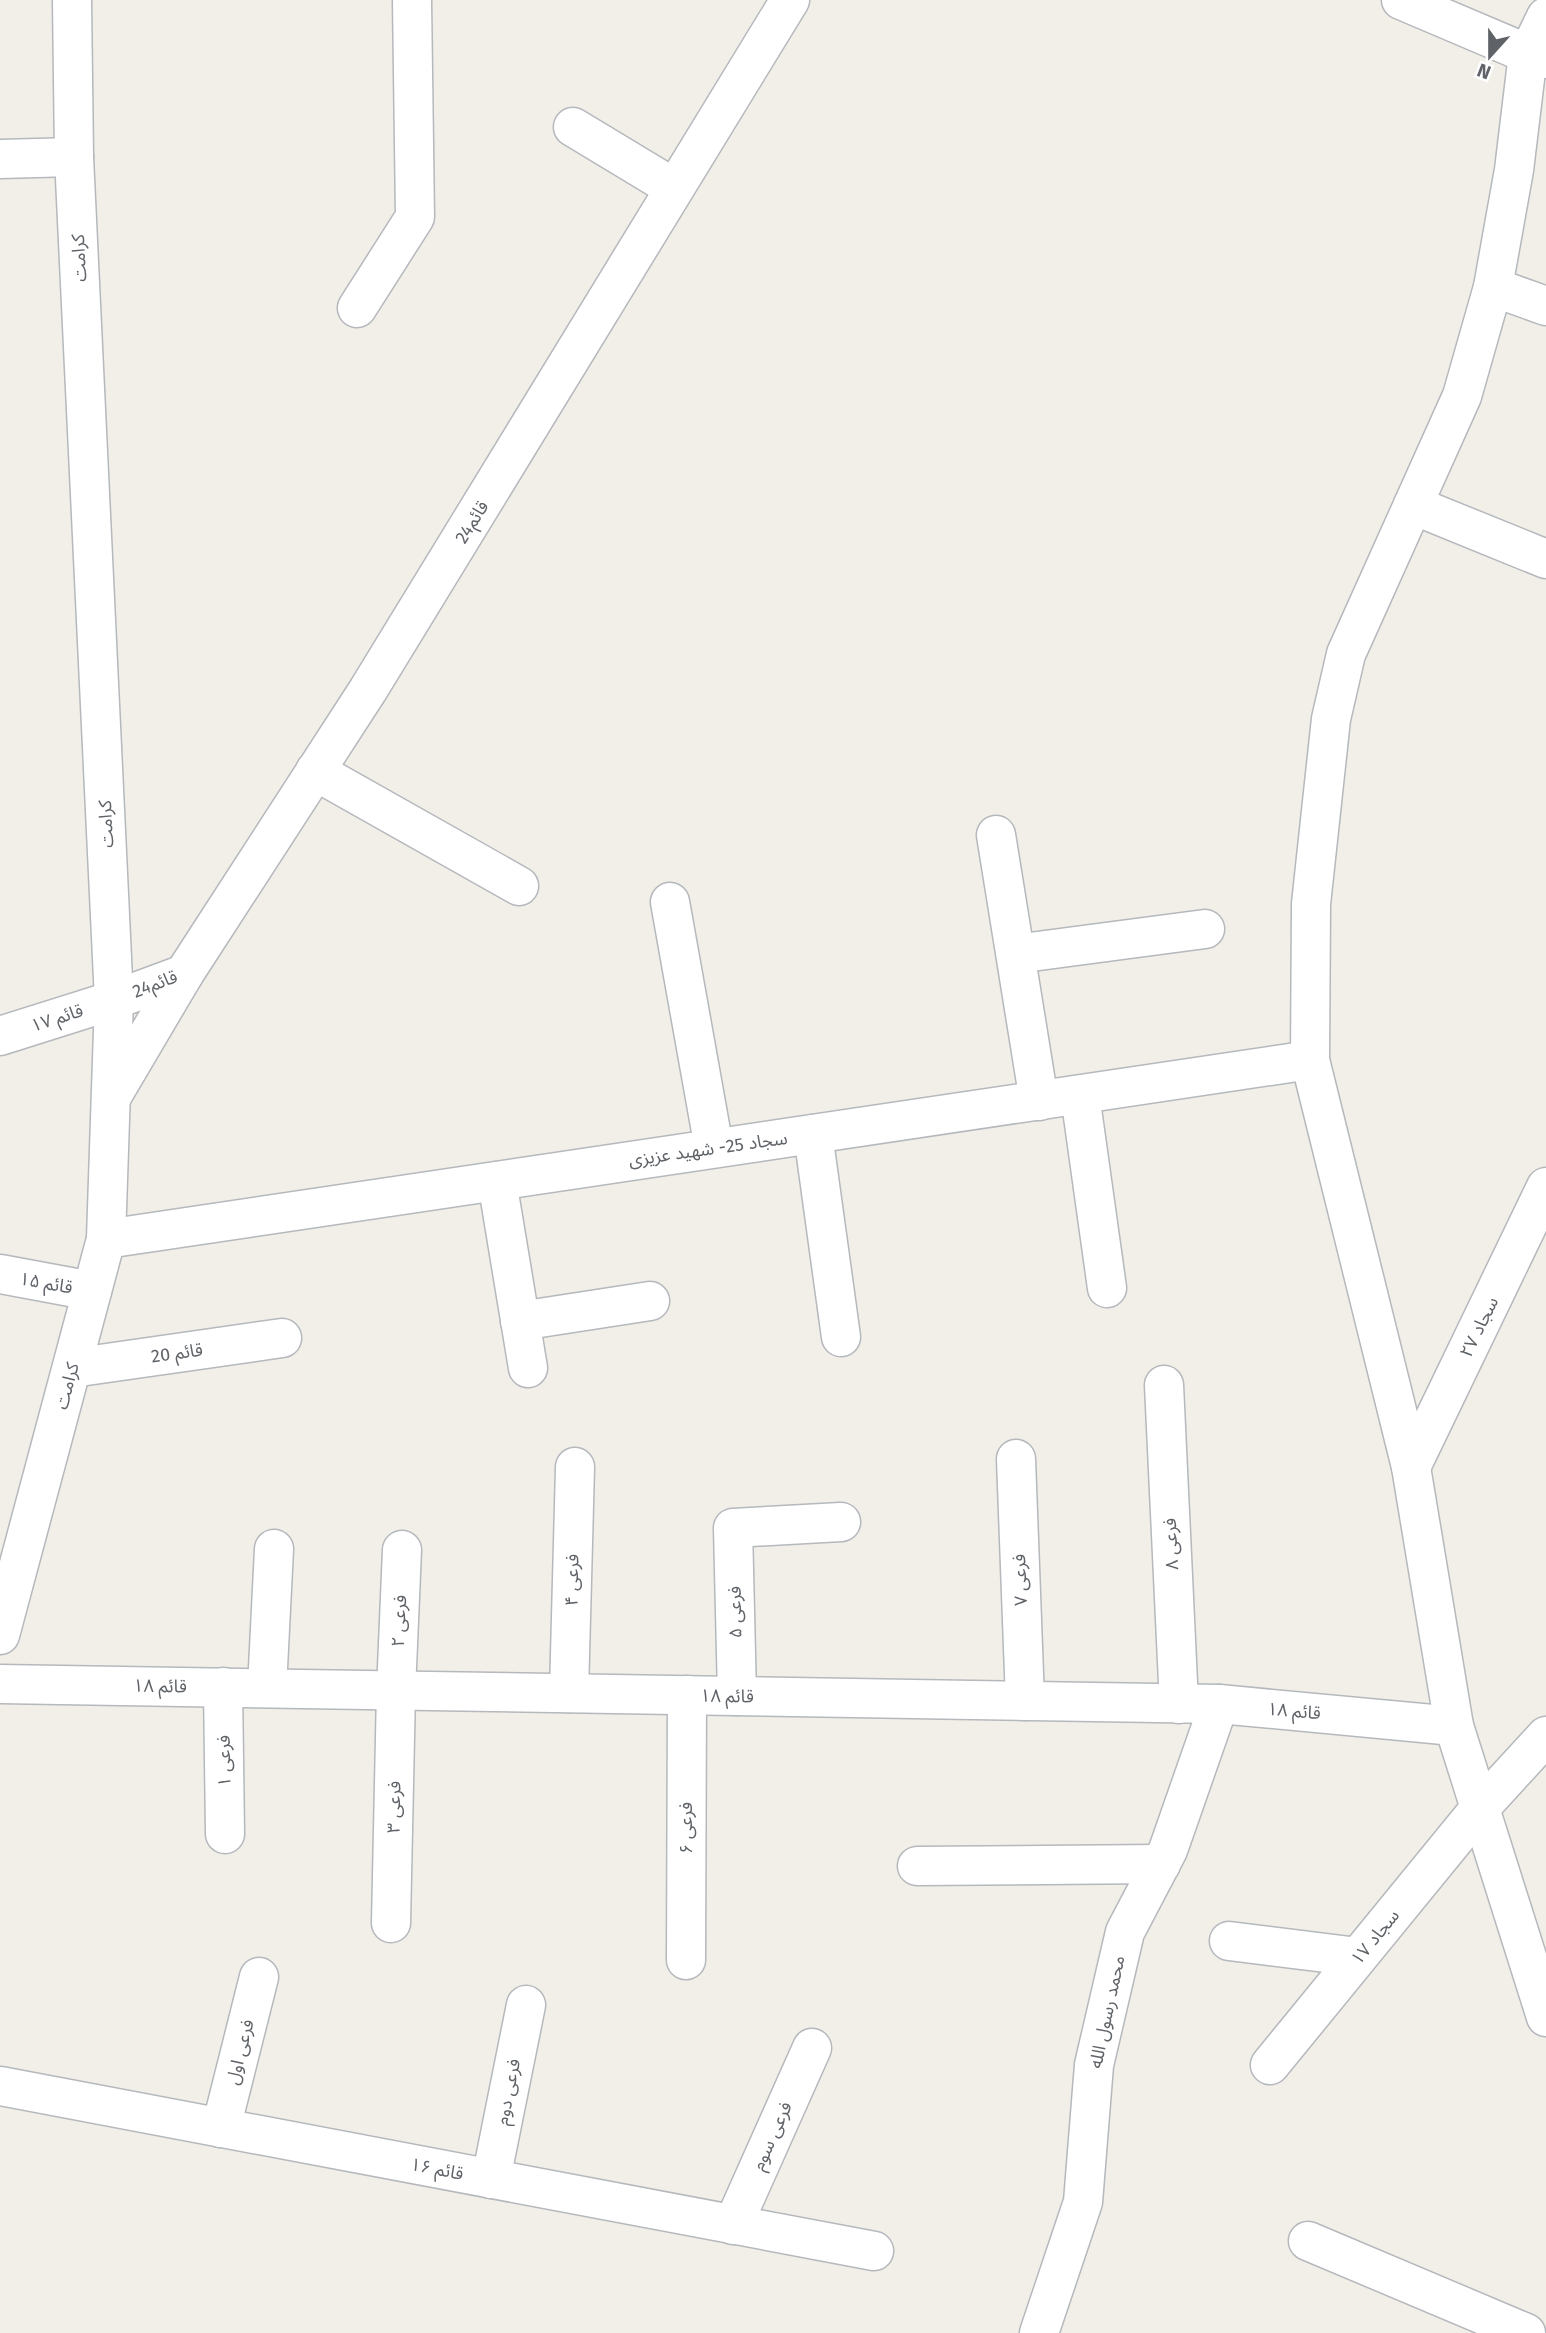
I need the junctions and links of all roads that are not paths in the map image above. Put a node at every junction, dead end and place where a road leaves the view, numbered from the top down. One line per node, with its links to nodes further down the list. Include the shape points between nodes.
1 (72, 0): 8 (street, کرامت)
2 (412, 0): 13 (street, via 415,217)
3 (1401, 0): 6 (street)
4 (786, 1): 10 (street, قائم24)
5 (1546, 17): 6 (street)
6 (1537, 57): 11 (street)
7 (573, 127): 10 (street)
8 (74, 157): 9 (street); 23 (street, کرامت)
9 (0, 159)
10 (674, 188): 16 (street, قائم24)
11 (1493, 287): 12 (street); 14 (street, via 1462,396)
12 (1546, 306)
13 (357, 309)
14 (1413, 505): 15 (street); 25 (street, via 1346,654 1331,719 1311,904)
15 (1546, 559)
16 (315, 771): 18 (street); 22 (street, قائم24)
17 (996, 835): 21 (street)
18 (519, 886)
19 (670, 902): 30 (street)
20 (1205, 929): 21 (street)
21 (1016, 954): 28 (street)
22 (184, 974): 23 (street, قائم24); 27 (street)
23 (114, 1000): 24 (street, قائم ۱۷); 27 (street, کرامت)
24 (0, 1036)
25 (1310, 1060): 26 (street, سجاد 25- شهید عزیزی); 47 (street)
26 (1080, 1095): 28 (street, سجاد 25- شهید عزیزی); 36 (street)
27 (111, 1099): 33 (street, کرامت)
28 (1039, 1101): 29 (street, سجاد 25- شهید عزیزی)
29 (813, 1134): 30 (street, سجاد 25- شهید عزیزی); 40 (street)
30 (714, 1148): 31 (street, سجاد 25- شهید عزیزی)
31 (497, 1181): 33 (street, سجاد 25- شهید عزیزی); 39 (street)
32 (1546, 1187): 34 (street, سجاد ۲۷)
33 (106, 1239): 37 (street, کرامت)
34 (1532, 1256): 47 (street, سجاد ۲۷)
35 (0, 1274): 37 (street, قائم ۱۵)
36 (1107, 1288)
37 (92, 1291): 42 (street, کرامت)
38 (650, 1301): 39 (street)
39 (520, 1321): 43 (street)
40 (841, 1337)
41 (282, 1338): 42 (street, قائم 20)
42 (72, 1368): 51 (street, کرامت)
43 (528, 1368)
44 (1164, 1385): 60 (street, فرعی ۸)
45 (1016, 1459): 59 (street, فرعی ۷)
46 (575, 1467): 56 (street, فرعی ۴)
47 (1411, 1467): 62 (street)
48 (841, 1522): 58 (street, فرعی ۵, via 733,1528)
49 (274, 1549): 54 (street)
50 (402, 1550): 55 (street, فرعی ۲)
51 (0, 1635)
52 (0, 1684): 53 (street, قائم ۱۸)
53 (223, 1688): 54 (street, قائم ۱۸); 65 (street, فرعی ۱)
54 (267, 1688): 55 (street, قائم ۱۸)
55 (396, 1691): 56 (street, قائم ۱۸); 68 (street, فرعی ۳)
56 (569, 1693): 57 (street, قائم ۱۸)
57 (687, 1695): 58 (street, قائم ۱۸); 71 (street, فرعی ۶)
58 (737, 1696): 59 (street, قائم ۱۸)
59 (1025, 1701): 60 (street, قائم ۱۸)
60 (1179, 1704): 61 (street, قائم ۱۸)
61 (1219, 1704): 62 (street, قائم ۱۸); 66 (street, محمد رسول الله)
62 (1454, 1726): 64 (street)
63 (1546, 1736): 64 (street, سجاد ۱۷)
64 (1480, 1808): 70 (street, سجاد ۱۷); 74 (street)
65 (225, 1835)
66 (1161, 1864): 67 (street); 83 (street, محمد رسول الله, via 1125,1933 1094,2065 1083,2202)
67 (917, 1866)
68 (391, 1923)
69 (1228, 1941): 70 (street)
70 (1358, 1958): 76 (street, سجاد ۱۷)
71 (686, 1960)
72 (259, 1977): 78 (street, فرعی اول)
73 (526, 2006): 79 (street, فرعی دوم)
74 (1546, 2017)
75 (812, 2048): 80 (street, فرعی سوم)
76 (1270, 2065)
77 (0, 2086): 78 (street, قائم ۱۶)
78 (220, 2128): 79 (street, قائم ۱۶)
79 (491, 2179): 80 (street, قائم ۱۶)
80 (733, 2225): 82 (street, قائم ۱۶)
81 (1308, 2241): 84 (street)
82 (874, 2251)
83 (1039, 2333)
84 (1526, 2333)

